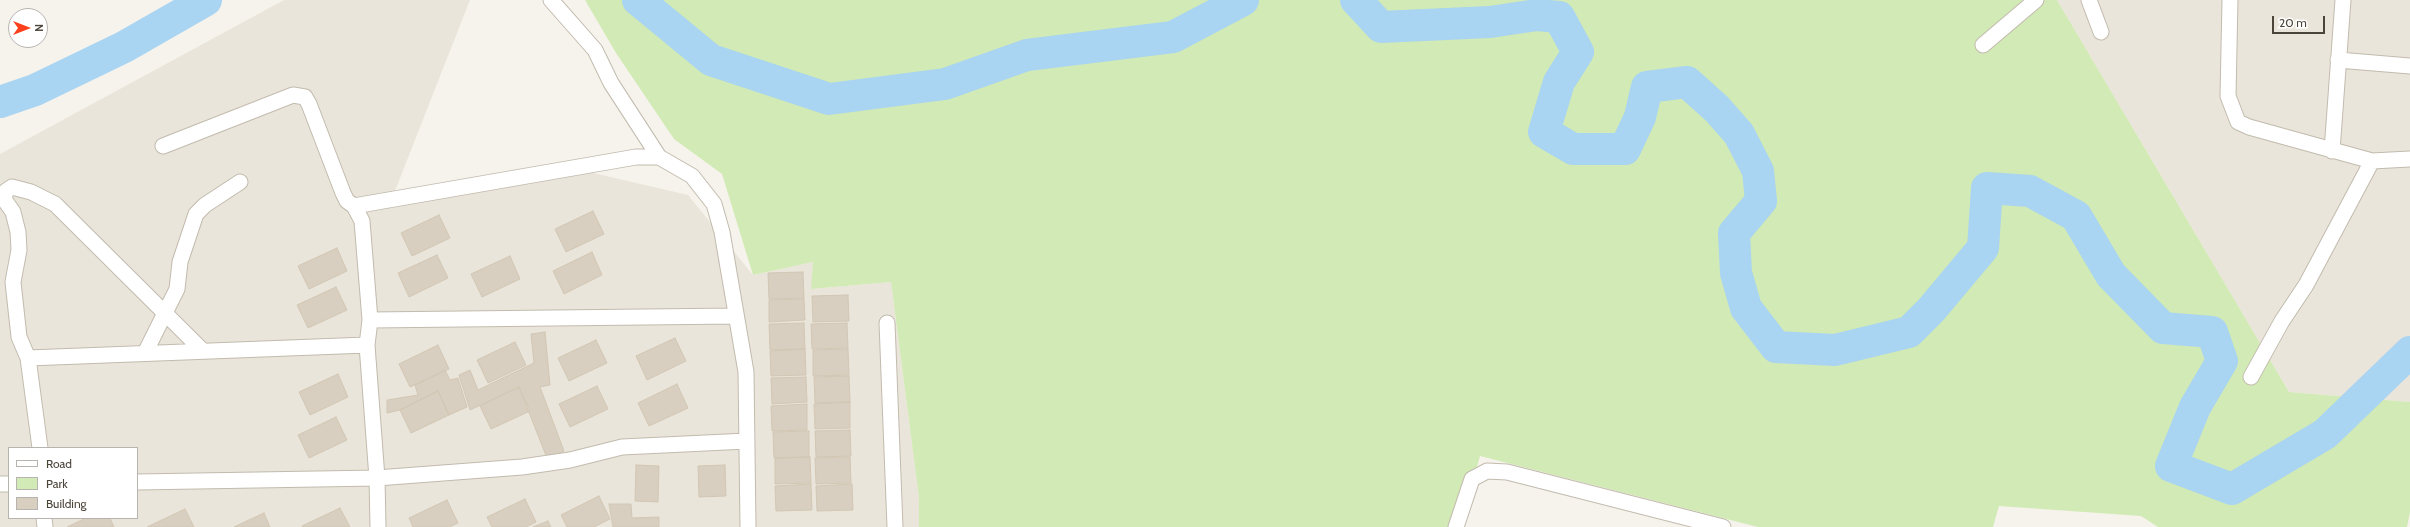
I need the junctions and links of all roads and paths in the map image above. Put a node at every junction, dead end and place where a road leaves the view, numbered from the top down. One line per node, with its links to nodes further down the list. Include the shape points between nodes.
1 (551, 0): 12 (street, via 595,50 611,83)
2 (2036, 0): 7 (street)
3 (2089, 0): 6 (street)
4 (2230, 0): 11 (street, via 2228,96 2238,122)
5 (2343, 0): 8 (street)
6 (2101, 32)
7 (1983, 44)
8 (2338, 60): 9 (street); 11 (street)
9 (2410, 66)
10 (162, 146): 16 (street, via 293,95 305,97 343,193 347,201)
11 (2332, 151): 14 (street)
12 (658, 157): 16 (street, via 636,157); 18 (street, via 692,176 714,204 722,232)
13 (2410, 159): 14 (street)
14 (2372, 161): 25 (street, via 2306,285 2282,321)
15 (240, 182): 17 (street, via 196,214 180,262 177,289)
16 (354, 206): 19 (street, via 362,221)
17 (166, 313): 22 (street); 23 (street); 24 (street, via 55,204 31,192 12,187 6,191 4,199 12,212 18,232 19,250 13,282 20,337)
18 (736, 316): 19 (street); 26 (street, via 746,372)
19 (370, 320): 21 (street)
20 (887, 323): 32 (street)
21 (367, 345): 22 (street); 28 (street)
22 (202, 350): 23 (street)
23 (145, 353): 24 (street)
24 (28, 358): 27 (street)
25 (2251, 377)
26 (747, 440): 28 (street, via 622,447 570,460 522,467); 31 (street)
27 (40, 447)
28 (377, 478): 29 (street); 30 (street)
29 (138, 482)
30 (378, 527)
31 (748, 527)
32 (895, 527)
33 (1456, 527): 34 (street, via 1472,479 1487,472 1508,472)
34 (1723, 527)

